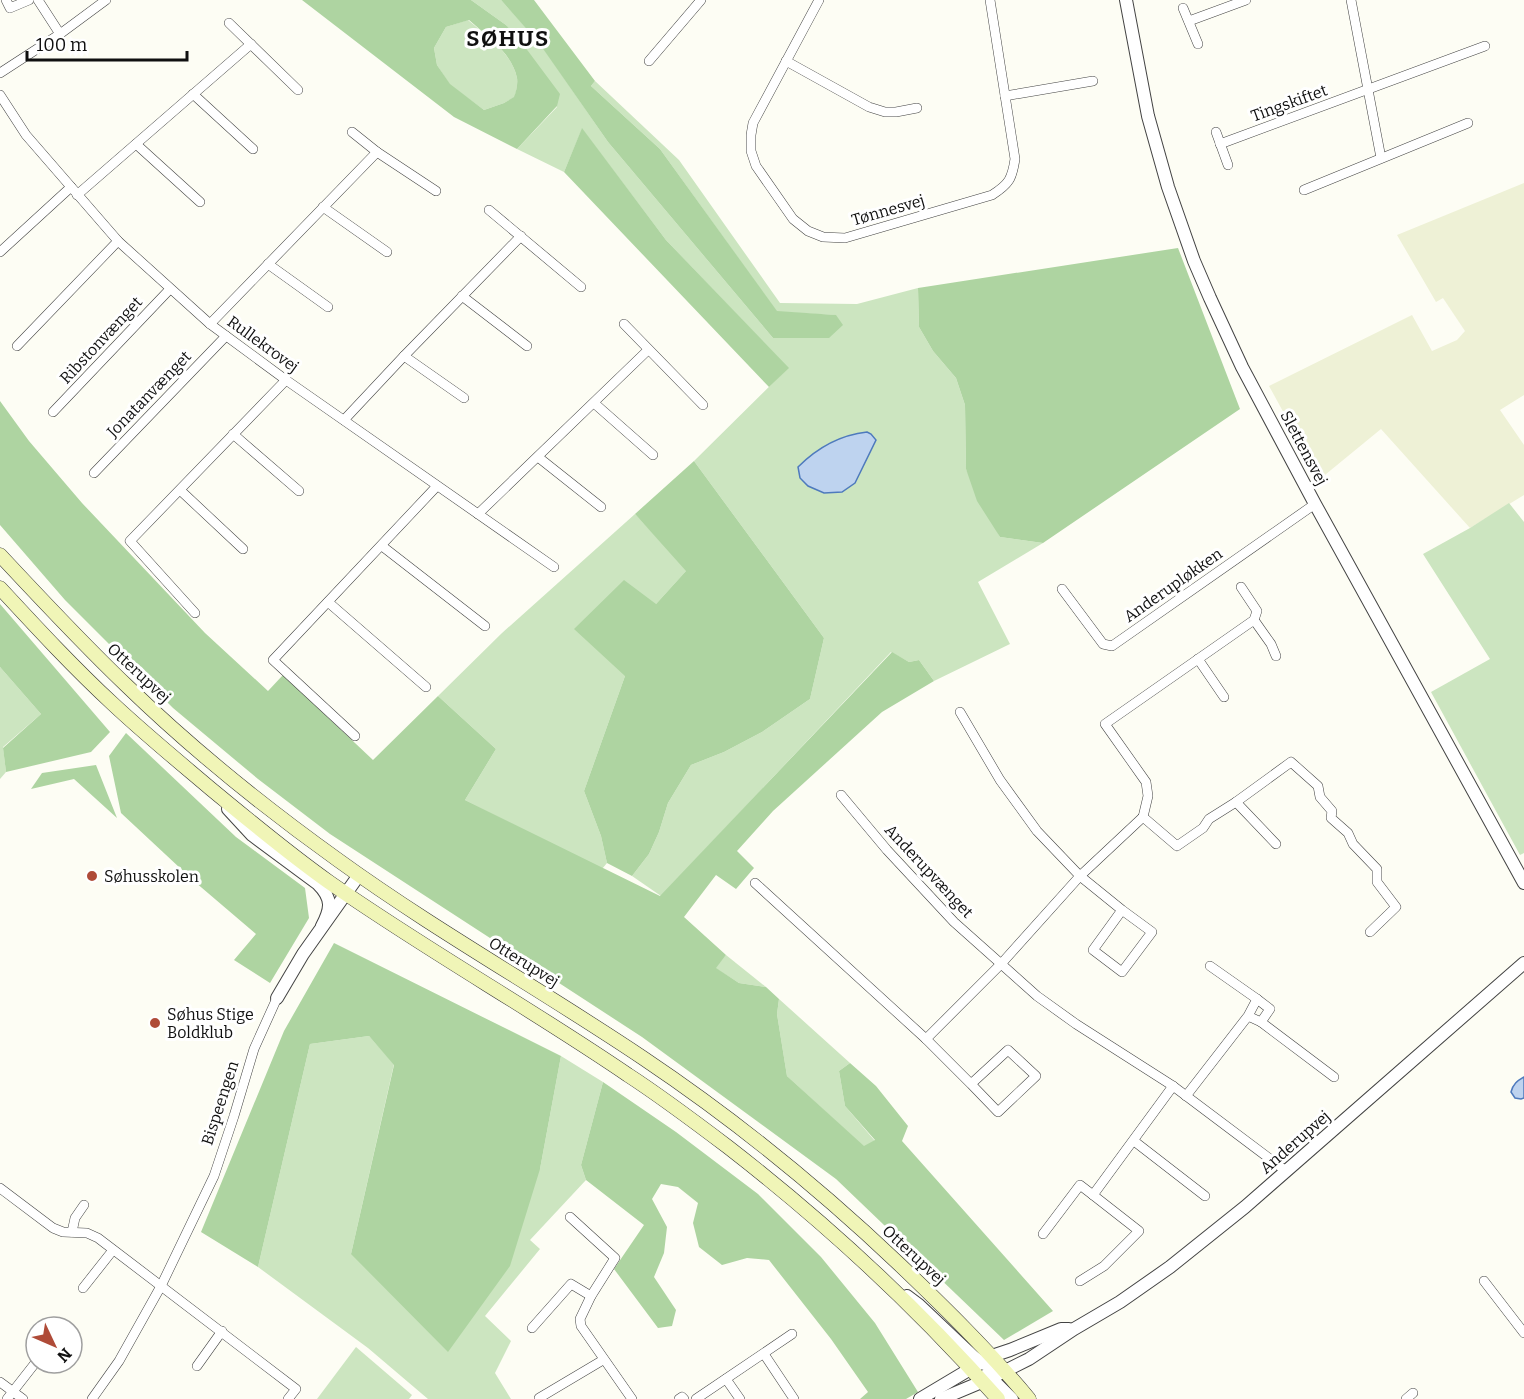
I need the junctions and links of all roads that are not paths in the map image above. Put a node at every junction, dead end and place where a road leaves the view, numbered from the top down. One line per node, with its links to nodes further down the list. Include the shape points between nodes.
1 (6, 0): 2 (street, via 10,8)
2 (29, 0)
3 (39, 0): 14 (street)
4 (106, 0): 14 (street)
5 (701, 0): 19 (street)
6 (819, 0): 18 (street, Tønnesvej)
7 (990, 0): 26 (street, Tønnesvej)
8 (1126, 0): 72 (street, Slettensvej, via 1148,116 1194,261 1242,367)
9 (1246, 0): 12 (street)
10 (1351, 0): 23 (street)
11 (1183, 8): 12 (street)
12 (1189, 21): 16 (street)
13 (229, 23): 15 (street)
14 (60, 34): 20 (street)
15 (251, 44): 22 (street); 24 (street)
16 (1198, 44)
17 (1485, 46): 23 (street, Tingskiftet)
18 (786, 60): 26 (street, Tønnesvej, via 753,123 751,151 756,166 793,219 823,237 845,238 992,195 1004,187 1015,159); 27 (street, via 869,107 885,112)
19 (649, 61)
20 (0, 73)
21 (1093, 81): 26 (street)
22 (298, 90)
23 (1368, 90): 32 (street, Tingskiftet); 35 (street)
24 (193, 94): 31 (street); 33 (street)
25 (0, 95): 38 (street, Rullekrovej, via 26,135)
26 (1005, 96)
27 (917, 108)
28 (1468, 123): 35 (street)
29 (352, 132): 34 (street)
30 (1216, 132): 32 (street)
31 (136, 144): 38 (street); 40 (street)
32 (1220, 144): 36 (street)
33 (253, 149)
34 (377, 152): 39 (street); 41 (street)
35 (1381, 158): 37 (street)
36 (1228, 165)
37 (1304, 190)
38 (74, 191): 44 (street, Rullekrovej); 45 (street)
39 (436, 191)
40 (200, 202)
41 (323, 207): 46 (street); 47 (street)
42 (489, 210): 43 (street)
43 (521, 236): 48 (street); 50 (street)
44 (118, 241): 49 (street, Rullekrovej); 55 (street)
45 (0, 252)
46 (387, 252)
47 (268, 264): 51 (street); 52 (street)
48 (582, 287)
49 (170, 289): 52 (street, Rullekrovej); 63 (street, Ribstonvænget)
50 (462, 296): 56 (street); 58 (street)
51 (328, 307)
52 (210, 324): 54 (street, Rullekrovej)
53 (624, 324): 57 (street)
54 (226, 336): 59 (street, Rullekrovej); 68 (street, Jonatanvænget)
55 (17, 346)
56 (527, 346)
57 (648, 350): 61 (street); 62 (street)
58 (404, 356): 60 (street); 64 (street)
59 (286, 380): 64 (street, Rullekrovej); 65 (street)
60 (464, 398)
61 (594, 403): 66 (street); 67 (street)
62 (703, 405)
63 (53, 412)
64 (344, 420): 69 (street, Rullekrovej)
65 (234, 434): 70 (street); 71 (street)
66 (653, 455)
67 (538, 457): 73 (street); 74 (street)
68 (94, 473)
69 (437, 486): 74 (street, Rullekrovej); 75 (street)
70 (180, 490): 76 (street); 83 (street, via 130,541)
71 (299, 491)
72 (1315, 504): 81 (street, Anderupløkken, via 1112,646 1103,644); 98 (street, Slettensvej)
73 (601, 507)
74 (478, 514): 78 (street, Rullekrovej)
75 (382, 546): 82 (street); 85 (street)
76 (243, 549)
77 (0, 555): 97 (main road, Otterupvej, via 127,686 194,746 277,815)
78 (554, 567)
79 (1241, 586): 84 (street, via 1257,611)
80 (0, 588): 92 (main road, Otterupvej, via 111,703)
81 (1062, 589)
82 (328, 602): 88 (street); 91 (street, via 273,660)
83 (195, 613)
84 (1254, 620): 86 (street); 87 (street)
85 (485, 626)
86 (1276, 656)
87 (1198, 659): 89 (street); 95 (street, via 1105,724 1146,782 1148,796)
88 (426, 687)
89 (1224, 697)
90 (960, 712): 99 (street, via 1000,780 1037,831)
91 (355, 736)
92 (207, 786): 101 (main road, Otterupvej); 103 (street, via 252,835 326,892 328,915)
93 (841, 795): 106 (street, Anderupvænget, via 954,922)
94 (1236, 802): 95 (street, via 1178,846); 96 (street); 104 (street, via 1291,762 1318,786 1320,797 1332,811 1331,818 1377,869 1377,882 1396,907)
95 (1143, 817): 99 (street)
96 (1276, 844)
97 (359, 875): 101 (street, Bispeengen); 139 (main road, Otterupvej, via 642,1058 791,1167 937,1299)
98 (1522, 875)
99 (1080, 876): 102 (street); 106 (street)
100 (755, 883): 112 (street)
101 (345, 893): 103 (street, Bispeengen); 139 (main road, Otterupvej, via 639,1082 702,1127 776,1184 920,1315)
102 (1122, 910): 102 (street, via 1152,932 1122,972 1093,950)
103 (322, 927): 108 (street, Bispeengen)
104 (1370, 932)
105 (1524, 963): 118 (street, Anderupvej)
106 (1001, 964): 112 (street); 115 (street, Anderupvænget, via 1076,1024)
107 (1210, 966): 109 (street)
108 (277, 998): 129 (street, Bispeengen, via 255,1049 214,1176)
109 (1257, 999): 110 (street); 111 (street, via 1270,1009)
110 (1248, 1016): 111 (street); 116 (street)
111 (1261, 1022): 113 (street)
112 (926, 1039): 114 (street)
113 (1334, 1077)
114 (971, 1084): 114 (street, via 998,1112 1036,1076 1008,1050)
115 (1173, 1086): 116 (street, Anderupvænget); 117 (street)
116 (1186, 1096): 118 (street, Anderupvænget)
117 (1134, 1141): 120 (street); 121 (street)
118 (1286, 1171): 133 (street, Anderupvej, via 1161,1274)
119 (0, 1188): 124 (street, via 53,1228)
120 (1093, 1195): 125 (street, via 1080,1185); 127 (street, via 1139,1231 1104,1266)
121 (1205, 1196)
122 (84, 1205): 124 (street)
123 (570, 1217): 131 (street, via 615,1258)
124 (72, 1232): 126 (street, via 87,1233)
125 (1043, 1234)
126 (113, 1250): 129 (street); 130 (street)
127 (1080, 1281)
128 (1484, 1281): 135 (street)
129 (161, 1286): 134 (street); 149 (street, Bispeengen, via 119,1361)
130 (83, 1288)
131 (591, 1296): 132 (street, via 571,1284); 138 (street, via 580,1319 581,1326)
132 (532, 1328)
133 (1074, 1329): 139 (street, Anderupvej, via 1061,1329); 141 (street, Anderupvej)
134 (222, 1331): 140 (street); 150 (street, via 296,1389)
135 (1524, 1333)
136 (792, 1334): 137 (street)
137 (764, 1354): 143 (street); 156 (street)
138 (603, 1360): 147 (street); 151 (street)
139 (981, 1363): 141 (main road, Otterupvej); 144 (main road, Otterupvej); 157 (street, Anderupvej)
140 (197, 1366)
141 (1005, 1371): 144 (street, Anderupvej); 161 (main road, Otterupvej)
142 (26, 1375): 146 (street)
143 (726, 1379): 154 (street); 155 (street)
144 (987, 1379): 158 (street, Anderupvej); 159 (main road, Otterupvej); 160 (street)
145 (0, 1382): 146 (street)
146 (10, 1395): 148 (street)
147 (539, 1398)
148 (23, 1399)
149 (92, 1399)
150 (288, 1399)
151 (632, 1399)
152 (679, 1399): 153 (street)
153 (684, 1399)
154 (696, 1399)
155 (740, 1399)
156 (794, 1399)
157 (920, 1399)
158 (941, 1399)
159 (998, 1399)
160 (1012, 1399)
161 (1029, 1399)

